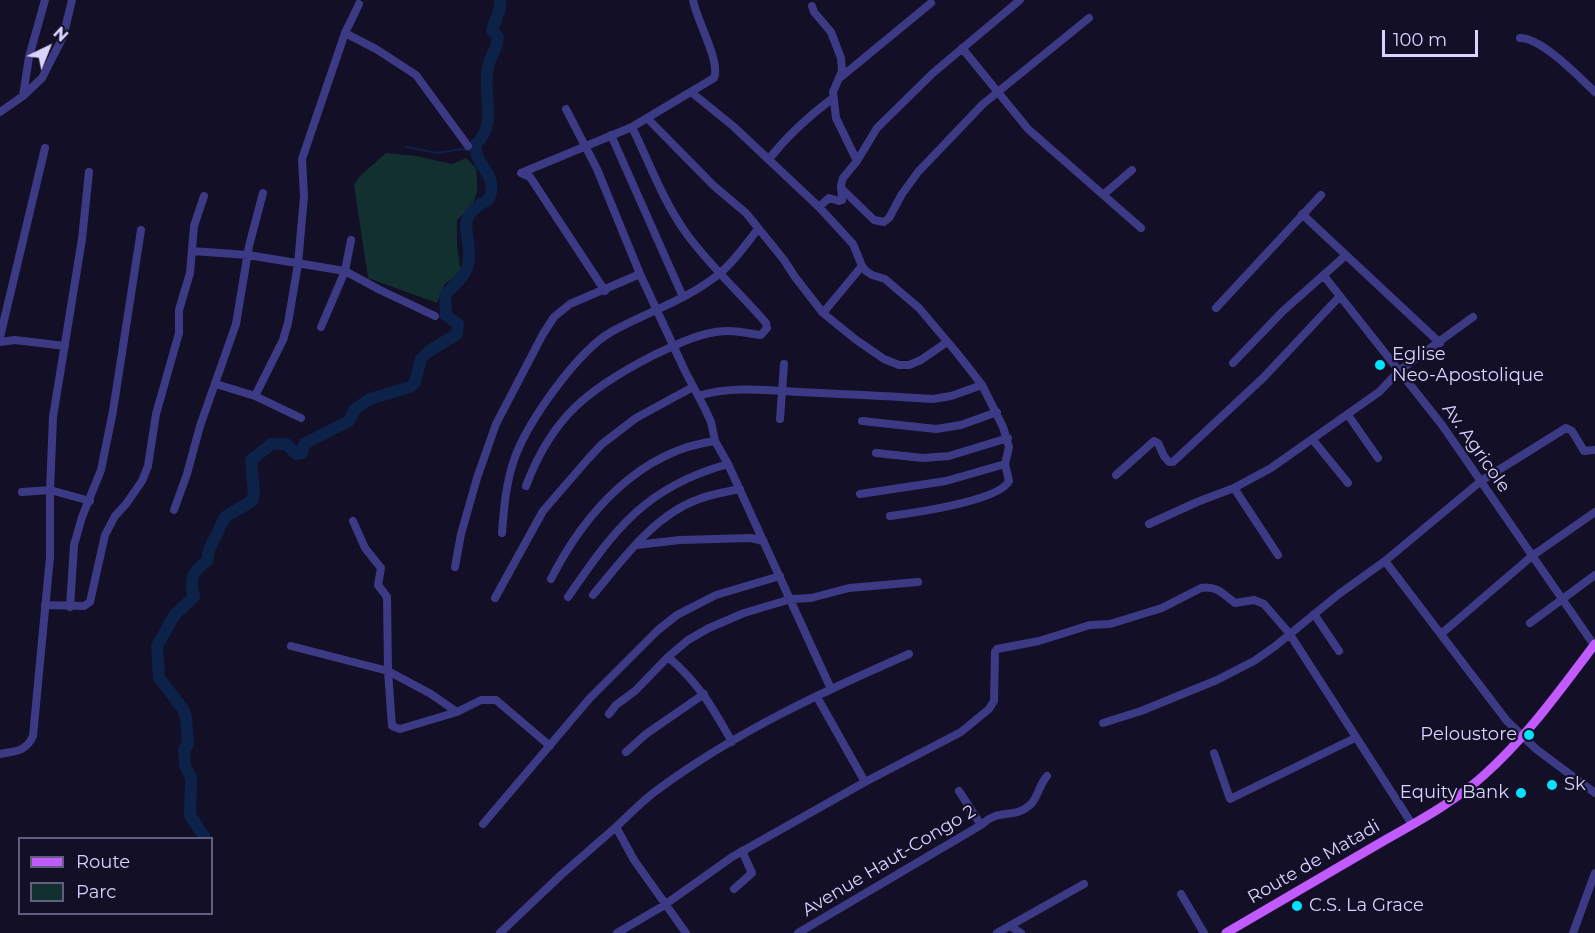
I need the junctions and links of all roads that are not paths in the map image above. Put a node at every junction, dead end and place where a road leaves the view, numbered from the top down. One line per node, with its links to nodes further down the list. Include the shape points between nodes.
1 (45, 0): 16 (street, via 29,57)
2 (72, 0): 16 (street, via 60,46 42,78)
3 (693, 0): 13 (street, via 716,76)
4 (1020, 0): 11 (street)
5 (931, 3): 12 (street)
6 (359, 4): 9 (street)
7 (812, 6): 12 (street, via 835,40 841,58)
8 (1089, 18): 14 (street)
9 (345, 33): 23 (street, via 416,75); 44 (street, via 302,159 304,196)
10 (1520, 38): 15 (street, via 1533,40)
11 (962, 48): 14 (street); 27 (street, via 877,128)
12 (840, 78): 17 (street)
13 (691, 92): 20 (street); 26 (street)
14 (996, 92): 30 (street, via 918,172 884,222 874,220); 32 (street, via 1028,129)
15 (1595, 92)
16 (24, 96): 19 (street)
17 (833, 99): 26 (street, via 783,141); 27 (street, via 838,123)
18 (566, 109): 24 (street)
19 (0, 112)
20 (648, 118): 21 (street); 38 (street)
21 (632, 126): 22 (street); 48 (street, via 686,233)
22 (611, 135): 24 (street); 52 (street)
23 (468, 146)
24 (586, 147): 47 (street); 50 (street, via 521,173 530,177)
25 (45, 148): 59 (street)
26 (769, 159): 35 (street)
27 (857, 161): 30 (street, via 843,178)
28 (1132, 170): 32 (street)
29 (90, 172): 63 (street)
30 (841, 188): 35 (street, via 842,200 829,198)
31 (263, 193): 42 (street)
32 (1103, 195): 37 (street)
33 (1321, 195): 36 (street)
34 (204, 196): 41 (street, via 194,226)
35 (819, 207): 45 (street, via 854,244)
36 (1302, 214): 43 (street); 53 (street)
37 (1141, 228)
38 (758, 229): 48 (street); 55 (street)
39 (141, 230): 95 (street, via 113,411)
40 (351, 240): 46 (street)
41 (192, 251): 42 (street); 118 (street, via 179,310 179,333 156,414 148,466 105,535 90,602)
42 (248, 255): 44 (street); 67 (street, via 236,324)
43 (1345, 256): 49 (street); 61 (street)
44 (298, 264): 46 (street); 71 (street, via 283,340)
45 (862, 266): 55 (street); 60 (street, via 885,279 919,308)
46 (345, 271): 56 (street); 58 (street)
47 (640, 274): 50 (street); 54 (street)
48 (719, 274): 52 (street); 62 (street, via 766,323 765,332 713,332)
49 (1324, 276): 51 (street, Av. Agricole); 64 (street, via 1283,311)
50 (605, 291): 107 (street, via 570,304 555,317 532,351 496,424 461,534)
51 (1340, 296): 66 (street, Av. Agricole); 86 (street, via 1264,377 1173,462 1154,441)
52 (683, 297): 54 (street)
53 (1216, 308)
54 (657, 310): 62 (street); 101 (street, via 611,332 570,368 516,456 504,500)
55 (823, 313): 60 (street, via 865,346 899,365 921,360)
56 (435, 316)
57 (1473, 316): 61 (street)
58 (321, 327)
59 (0, 340): 63 (street)
60 (947, 342): 68 (street)
61 (1440, 343): 66 (street)
62 (673, 345): 69 (street); 89 (street, via 612,377 572,409 545,442)
63 (65, 346): 92 (street, via 53,417)
64 (1233, 363)
65 (784, 364): 70 (street)
66 (1400, 370): 74 (street); 87 (street, Av. Agricole)
67 (216, 384): 71 (street); 96 (street)
68 (982, 385): 70 (street, via 933,399); 73 (street)
69 (693, 387): 72 (street); 114 (street, via 636,418 602,444 543,511)
70 (783, 391): 72 (street, via 727,390); 76 (street)
71 (255, 396): 75 (street)
72 (698, 396): 80 (street)
73 (997, 412): 77 (street, via 936,429); 78 (street)
74 (1348, 415): 79 (street); 83 (street)
75 (301, 418)
76 (780, 419)
77 (862, 421)
78 (1008, 438): 82 (street, via 950,456 923,458); 85 (street)
79 (1313, 440): 88 (street); 90 (street)
80 (715, 441): 84 (street); 110 (street, via 697,443 663,456 630,478 594,513 566,550)
81 (1595, 450): 87 (street, via 1584,451 1569,428 1563,429)
82 (876, 453)
83 (1378, 458)
84 (728, 464): 91 (street); 113 (street, via 671,486 647,502 601,548)
85 (1005, 464): 94 (street, via 946,481); 98 (street, via 1009,481 1004,489 961,503)
86 (1116, 475)
87 (1481, 481): 105 (street, Av. Agricole); 106 (street)
88 (1348, 483)
89 (526, 486)
90 (1234, 488): 100 (street); 104 (street)
91 (740, 489): 102 (street); 103 (street, via 686,504 667,515)
92 (50, 490): 93 (street); 95 (street); 117 (street)
93 (22, 492)
94 (860, 494)
95 (90, 501): 118 (street, via 74,545)
96 (174, 510)
97 (1595, 512): 105 (street)
98 (890, 516)
99 (353, 521): 128 (street, via 365,548 381,568 378,585 387,597)
100 (1149, 524)
101 (502, 533)
102 (763, 541): 103 (street, via 680,540); 109 (street)
103 (635, 546): 112 (street)
104 (1278, 555)
105 (1532, 556): 116 (street, Av. Agricole); 122 (street)
106 (1385, 561): 119 (street); 122 (street)
107 (455, 567)
108 (1595, 575): 116 (street)
109 (780, 576): 115 (street); 138 (street, via 716,595 677,615 590,698)
110 (551, 579)
111 (918, 582): 115 (street, via 849,588)
112 (593, 595)
113 (568, 597)
114 (495, 598)
115 (790, 599): 127 (street, via 709,628); 129 (street)
116 (1560, 599): 120 (street); 123 (street, Av. Agricole)
117 (45, 605): 118 (street); 141 (street, via 33,736 23,750)
118 (70, 607)
119 (1314, 614): 121 (street); 125 (street)
120 (1530, 623)
121 (1289, 633): 134 (street, via 1254,661 1217,680); 136 (street); 143 (street, via 1264,604 1254,600 1235,603 1207,586 1162,608 1110,624 1090,625 997,650 995,695 989,710 961,732)
122 (1441, 634): 135 (street)
123 (1594, 644): 135 (main road, Route de Matadi)
124 (291, 646): 128 (street)
125 (1339, 651)
126 (909, 654): 129 (street)
127 (668, 657): 130 (street); 133 (street)
128 (388, 671): 132 (street); 132 (street, via 394,728)
129 (831, 689): 131 (street)
130 (704, 694): 137 (street); 139 (street)
131 (817, 697): 137 (street, via 759,724); 143 (street)
132 (457, 712): 138 (street, via 481,700 496,700)
133 (609, 714)
134 (1103, 723)
135 (1522, 737): 145 (street); 146 (main road, Route de Matadi, via 1469,787)
136 (1355, 738): 140 (street, via 1230,799); 146 (street)
137 (732, 742): 149 (street, via 659,788)
138 (550, 746): 147 (street)
139 (626, 752)
140 (1214, 753)
141 (0, 754)
142 (1047, 776): 148 (street, Avenue Haut-Congo 2, via 1029,806 1009,814 1000,813)
143 (865, 782): 150 (street)
144 (959, 791): 148 (street)
145 (1595, 793)
146 (1412, 824): 164 (main road, Route de Matadi)
147 (483, 825)
148 (981, 825): 160 (street, Avenue Haut-Congo 2)
149 (616, 828): 155 (street); 157 (street)
150 (742, 851): 153 (street, via 752,873); 155 (street)
151 (1595, 873): 165 (street)
152 (1084, 884): 156 (street)
153 (734, 889)
154 (1180, 894): 163 (street)
155 (666, 903): 158 (street); 159 (street)
156 (1010, 926): 161 (street); 162 (street)
157 (500, 933)
158 (617, 933)
159 (686, 933)
160 (798, 933)
161 (998, 933)
162 (1021, 933)
163 (1204, 933)
164 (1226, 933)
165 (1573, 933)

